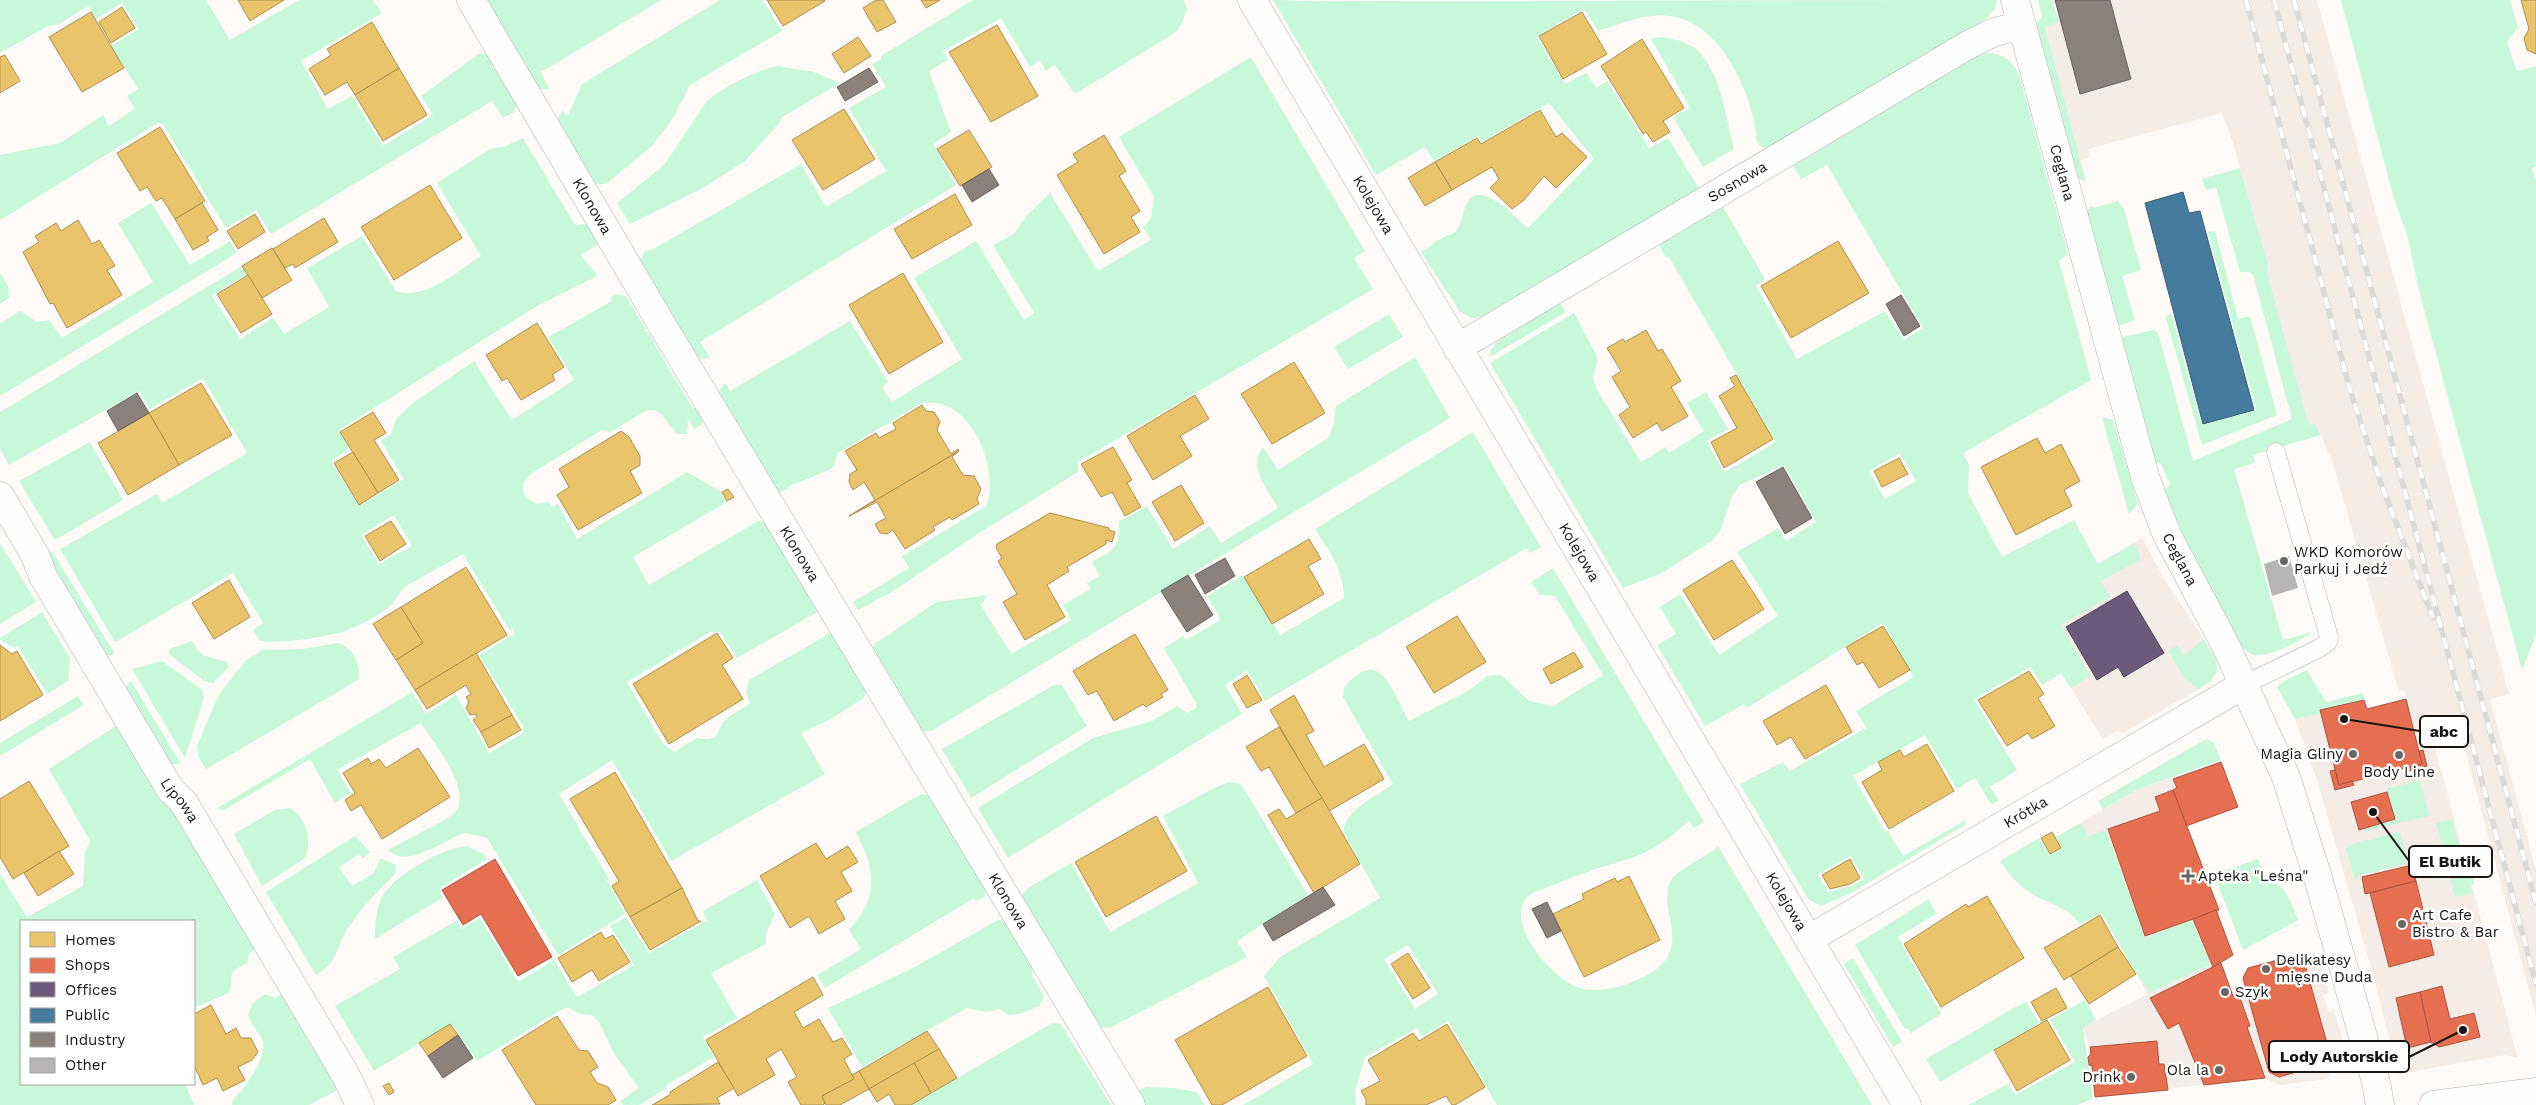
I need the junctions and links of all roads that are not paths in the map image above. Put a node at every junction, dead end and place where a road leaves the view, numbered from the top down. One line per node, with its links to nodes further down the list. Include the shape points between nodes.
1 (471, 0): 11 (street, Klonowa, via 665,330)
2 (1252, 0): 4 (street, Kolejowa)
3 (2018, 13): 4 (street, Sosnowa, via 1992,33); 7 (street, Ceglana, via 2146,480 2167,535)
4 (1457, 348): 8 (street, Kolejowa)
5 (2276, 452): 7 (lane, via 2329,637 2328,642 2318,649)
6 (0, 496): 10 (street, Lipowa, via 35,555 43,576 170,788 189,812 345,1074)
7 (2243, 685): 8 (street, Krótka); 13 (street, Ceglana, via 2286,778 2376,1082)
8 (1809, 939): 12 (street, Kolejowa)
9 (2536, 1092): 14 (street)
10 (360, 1105)
11 (1131, 1105)
12 (1906, 1105)
13 (2380, 1105)
14 (2433, 1105)

